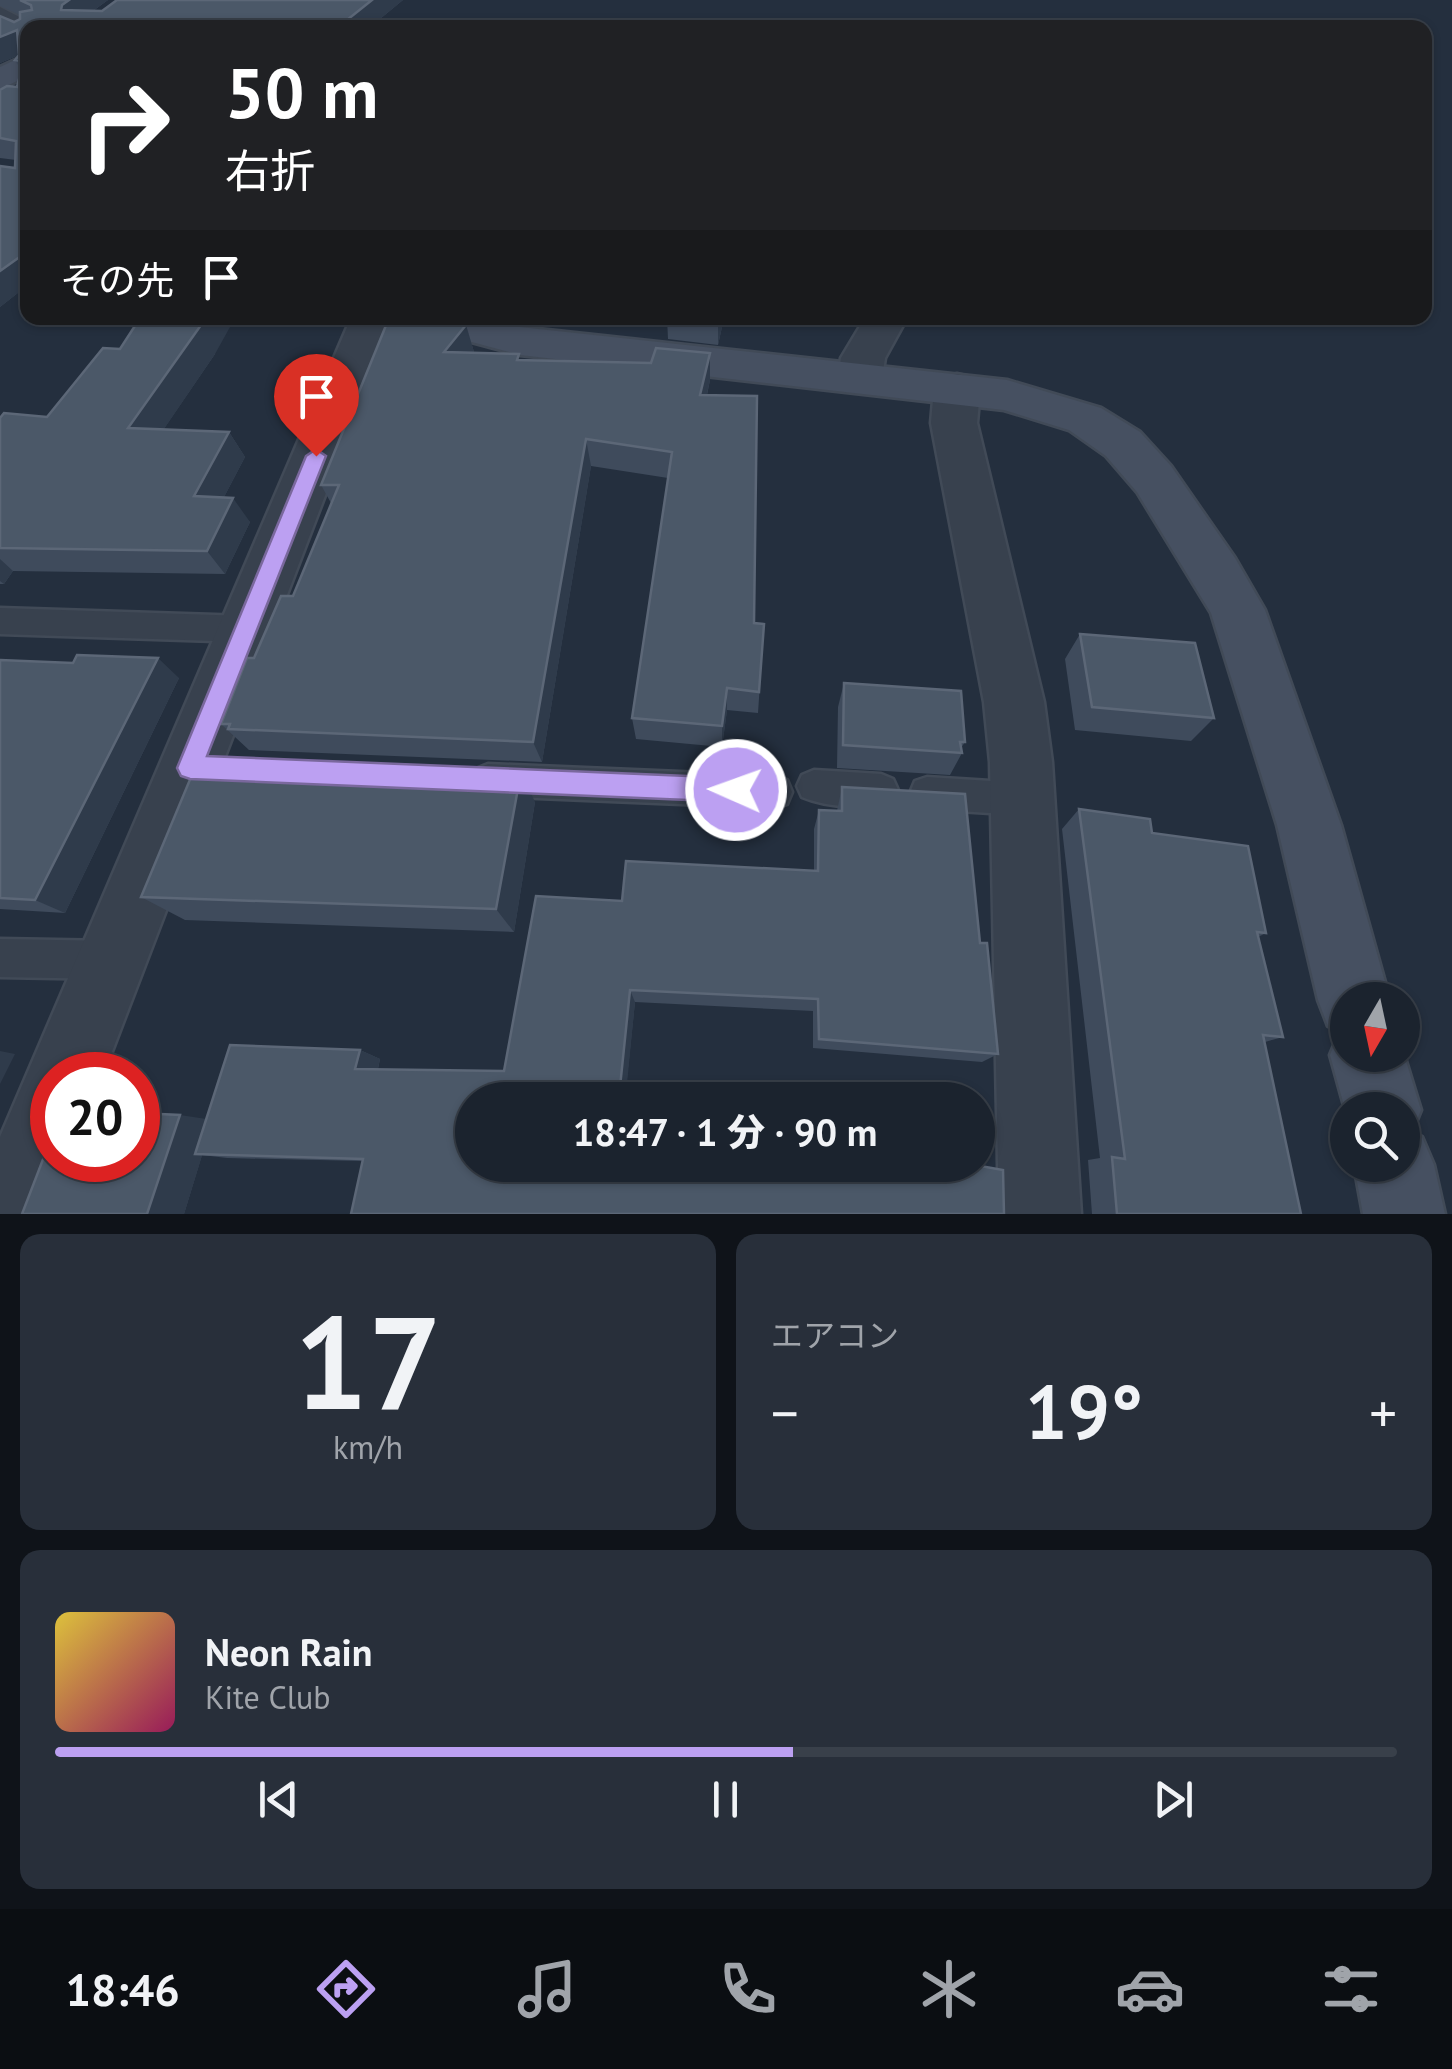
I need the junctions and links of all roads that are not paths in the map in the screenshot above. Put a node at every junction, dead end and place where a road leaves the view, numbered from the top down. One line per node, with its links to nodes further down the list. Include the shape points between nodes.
1 (369, 325): 7 (street)
2 (458, 325): 4 (main road, via 520,341)
3 (882, 325): 4 (street, via 862,358)
4 (860, 377): 5 (main road)
5 (957, 390): 11 (street, via 954,423 1014,702); 14 (main road, via 1048,404 1085,419 1123,444 1154,479 1237,610 1309,825)
6 (0, 621): 7 (lane)
7 (246, 628): 13 (street, via 210,768)
8 (463, 779): 10 (lane)
9 (814, 786): 11 (lane)
10 (775, 792)
11 (1022, 798): 19 (street)
12 (0, 958): 13 (lane)
13 (112, 960): 15 (street)
14 (1349, 982)
15 (74, 1052)
16 (30, 1161): 18 (street)
17 (1397, 1182): 20 (main road)
18 (9, 1214)
19 (1040, 1214)
20 (1404, 1214)

